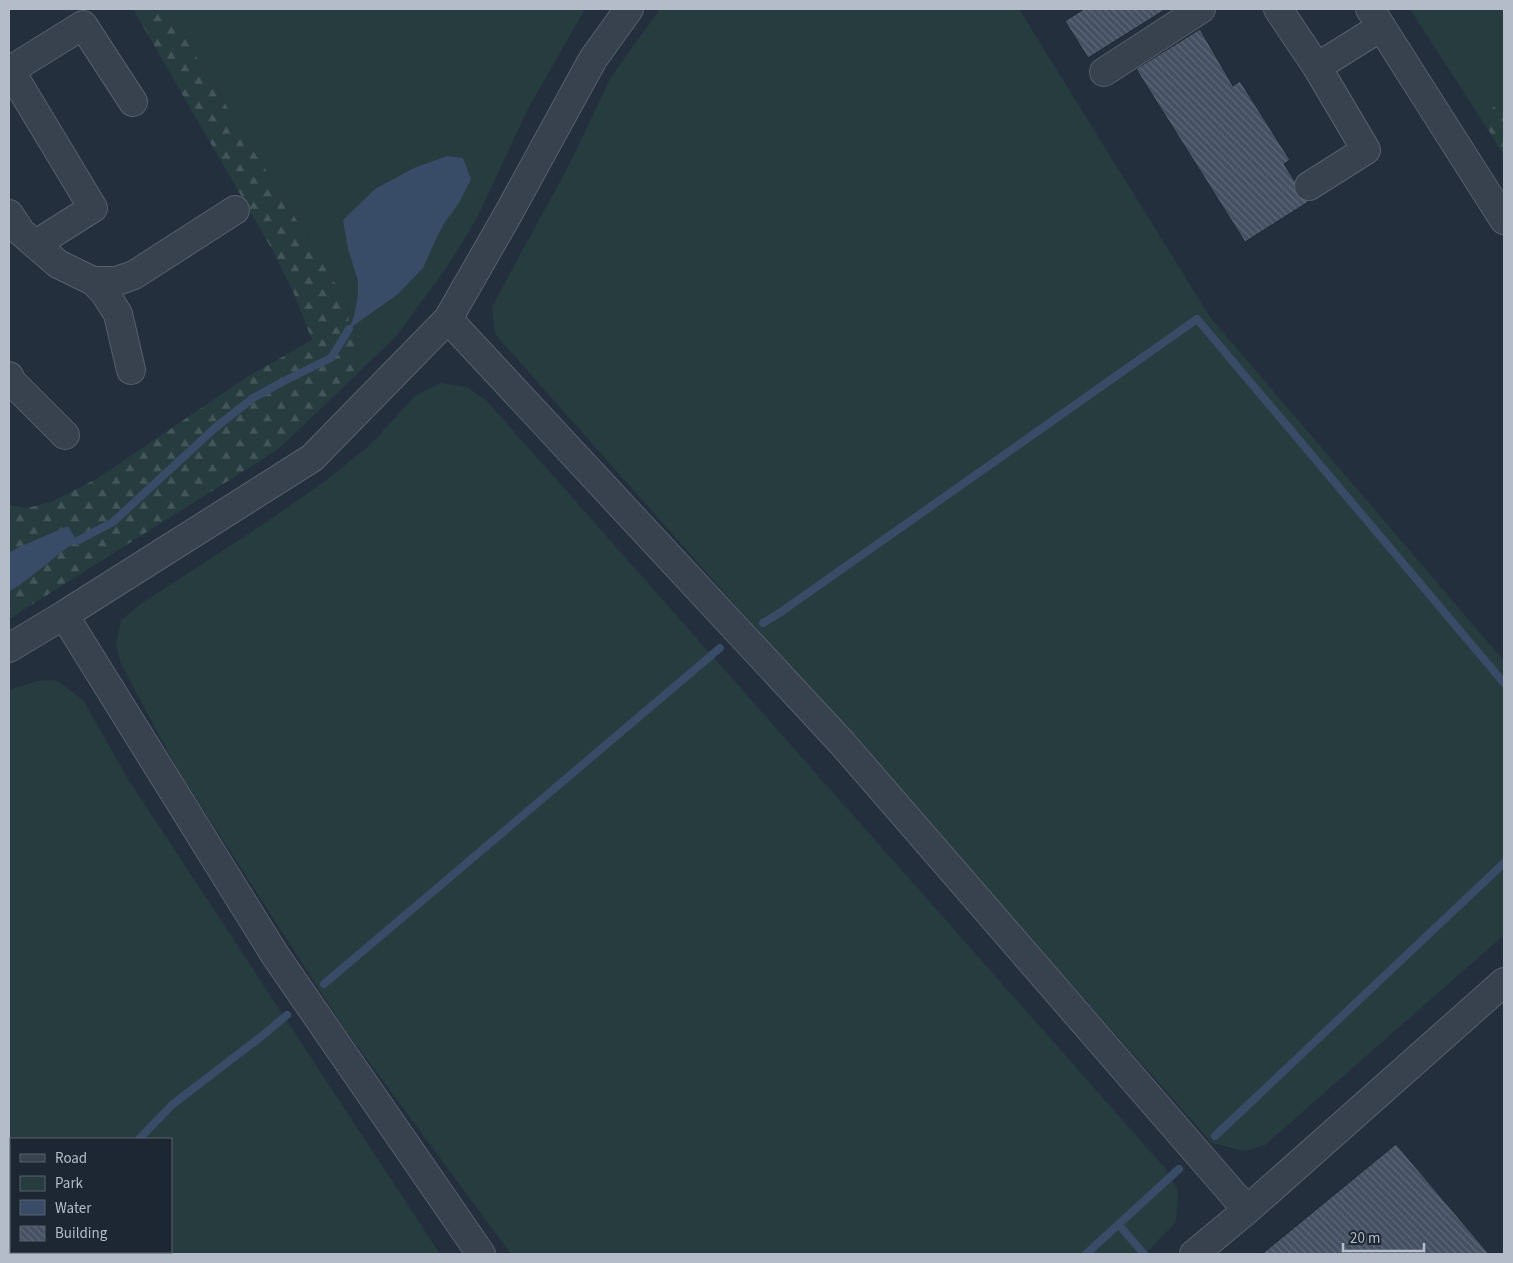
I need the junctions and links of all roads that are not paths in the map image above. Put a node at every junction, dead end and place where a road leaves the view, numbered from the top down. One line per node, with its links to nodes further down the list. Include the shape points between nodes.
1 (629, 9): 15 (street, via 593,59)
2 (1201, 9): 7 (street)
3 (1278, 9): 5 (street)
4 (1376, 18): 5 (street); 12 (street)
5 (1317, 67): 9 (street, via 1366,150)
6 (9, 71): 8 (street, via 83,25); 13 (street, via 93,208)
7 (1104, 72)
8 (133, 102)
9 (1308, 186)
10 (235, 210): 14 (street, via 134,275 118,280)
11 (9, 214): 13 (street, via 21,232)
12 (1504, 220)
13 (36, 244): 14 (street, via 58,264)
14 (92, 281): 16 (street, via 104,292 118,314)
15 (448, 319): 19 (street, via 312,458); 22 (street, via 842,743)
16 (131, 370)
17 (9, 376): 18 (street)
18 (64, 435)
19 (64, 615): 20 (street); 23 (street, via 275,955)
20 (9, 648)
21 (1504, 982): 22 (street)
22 (1246, 1210): 24 (street)
23 (481, 1254)
24 (1194, 1254)

